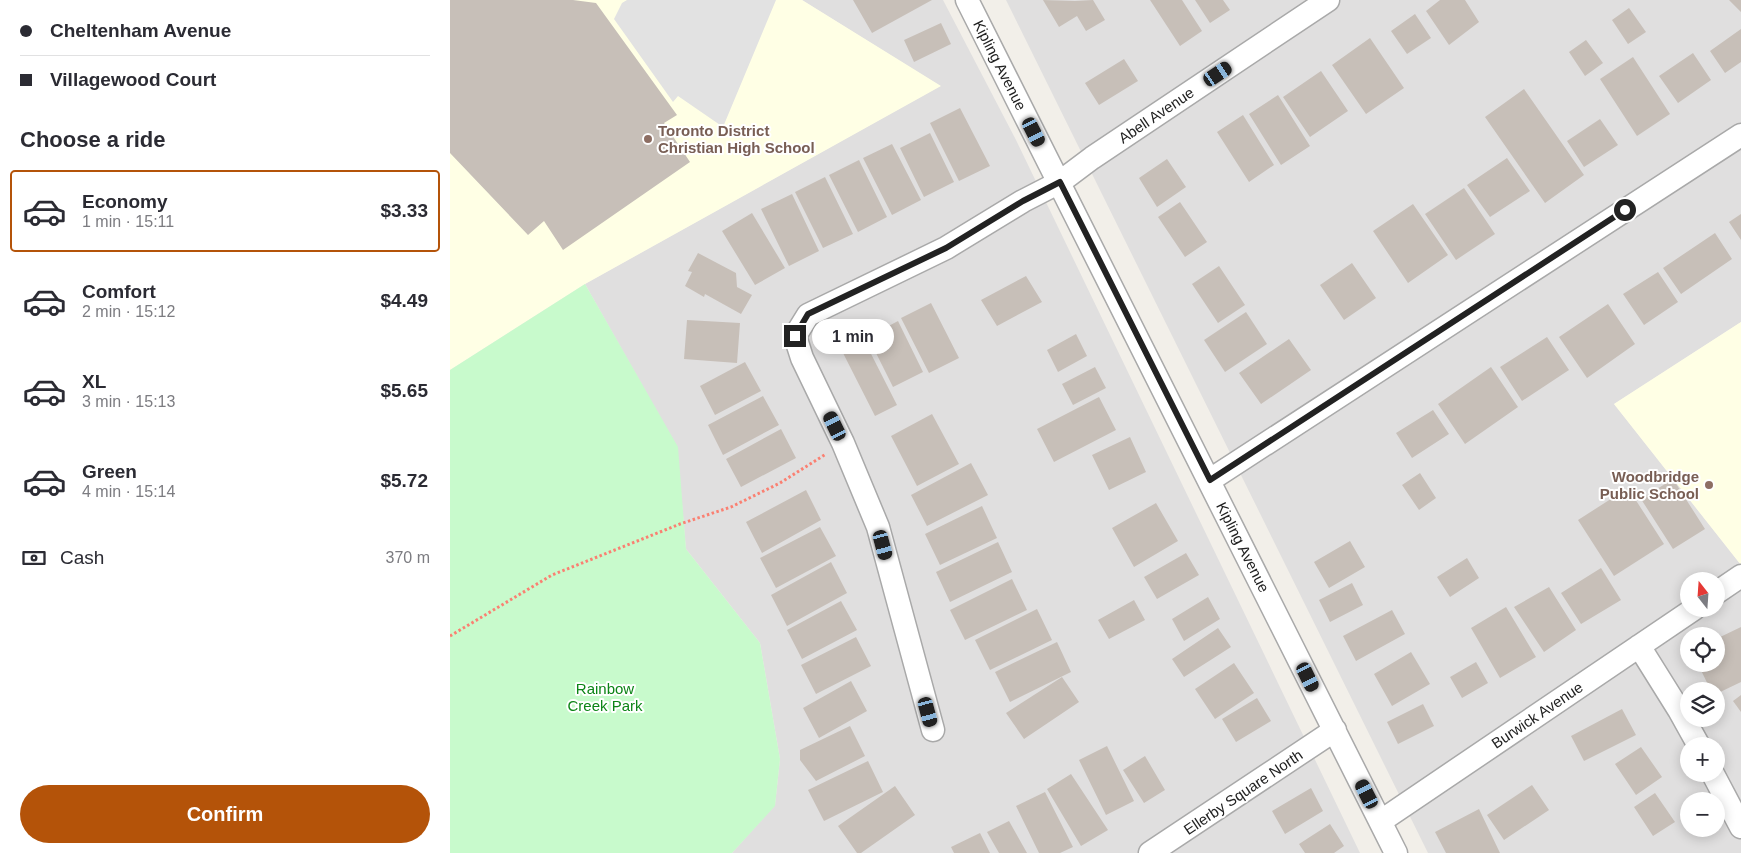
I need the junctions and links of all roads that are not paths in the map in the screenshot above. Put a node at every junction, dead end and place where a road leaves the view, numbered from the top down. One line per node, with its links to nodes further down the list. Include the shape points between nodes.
1 (968, 0): 4 (street, Kipling Avenue)
2 (1328, 0): 4 (street, Abell Avenue)
3 (1741, 135): 5 (street)
4 (1060, 182): 5 (street, Kipling Avenue); 10 (street, Abell Avenue, via 946,248 808,314 795,336 878,527)
5 (1210, 480): 11 (street, Kipling Avenue)
6 (1741, 576): 7 (street)
7 (1725, 587)
8 (1681, 618): 9 (street, Burwick Avenue)
9 (1639, 646): 12 (street); 14 (street, Burwick Avenue)
10 (933, 730)
11 (1335, 730): 14 (street, Kipling Avenue); 16 (street, Ellerby Square North)
12 (1693, 737)
13 (1717, 782): 15 (street)
14 (1380, 821): 17 (street, Kipling Avenue)
15 (1741, 827)
16 (1150, 853)
17 (1396, 853)

